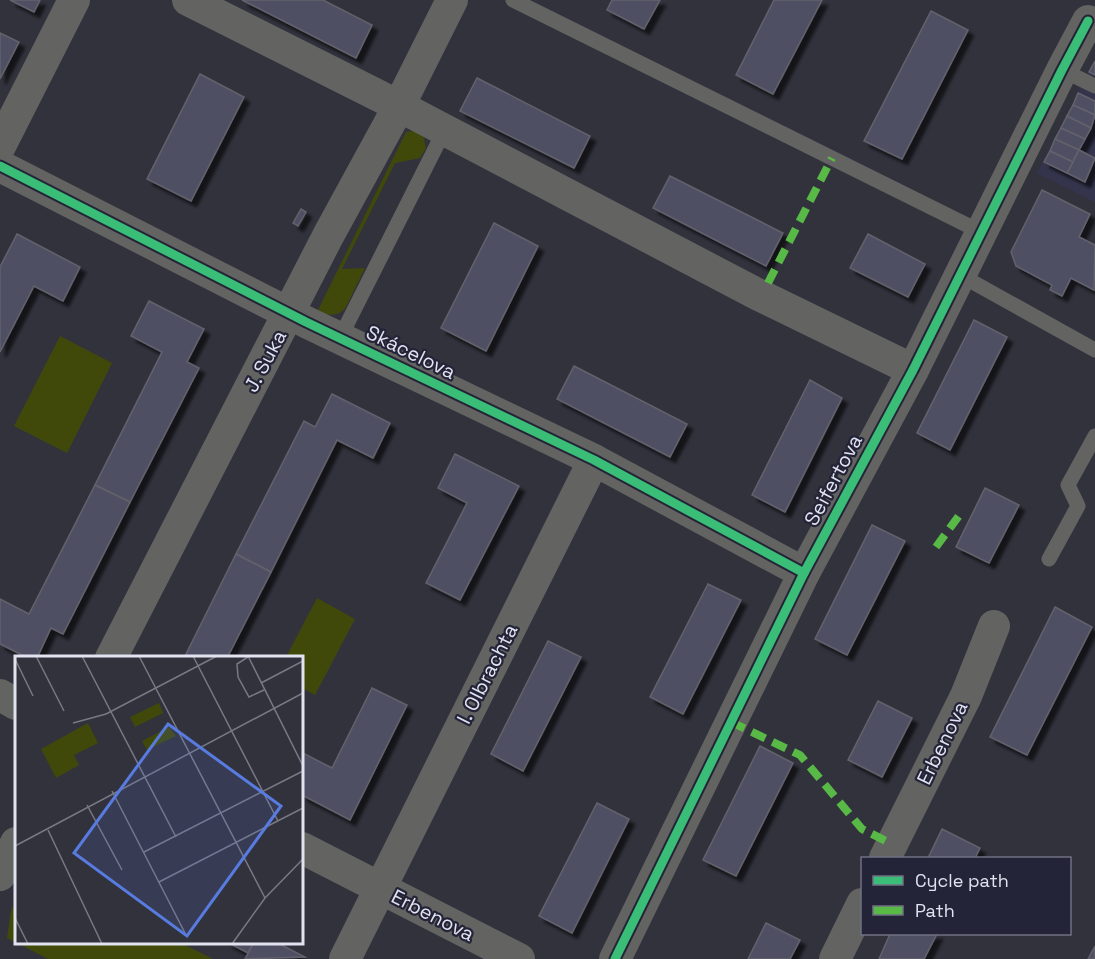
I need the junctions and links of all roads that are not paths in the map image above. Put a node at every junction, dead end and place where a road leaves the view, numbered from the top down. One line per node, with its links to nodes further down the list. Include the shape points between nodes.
1 (74, 0): 10 (street)
2 (452, 0): 8 (street, J. Suka)
3 (513, 0): 12 (lane)
4 (192, 1): 8 (street)
5 (1088, 21): 6 (street, Seifertova)
6 (1062, 70): 7 (lane); 12 (street, Seifertova)
7 (1095, 86)
8 (399, 106): 9 (street); 14 (street, J. Suka)
9 (444, 131): 15 (lane); 17 (street, via 757,294)
10 (0, 146)
11 (0, 166): 14 (street, Skácelova)
12 (981, 232): 13 (street, Seifertova)
13 (960, 275): 16 (lane); 17 (street, Seifertova)
14 (290, 313): 15 (street, Skácelova); 23 (street, J. Suka)
15 (340, 338): 19 (street, Skácelova)
16 (1095, 350)
17 (913, 370): 21 (street, Seifertova)
18 (1095, 436): 20 (lane, via 1068,484 1078,506)
19 (594, 460): 21 (street, Skácelova); 30 (street, I. Olbrachta)
20 (1049, 559)
21 (804, 573): 34 (street, Seifertova)
22 (994, 626): 28 (street, Erbenova, via 966,696)
23 (112, 656)
24 (0, 695): 25 (street)
25 (15, 703)
26 (15, 845): 29 (street)
27 (303, 849): 30 (street, Erbenova)
28 (886, 857)
29 (0, 875)
30 (380, 888): 32 (street, I. Olbrachta); 33 (street, Erbenova)
31 (861, 906): 35 (street)
32 (345, 959)
33 (519, 959)
34 (615, 959)
35 (835, 959)

